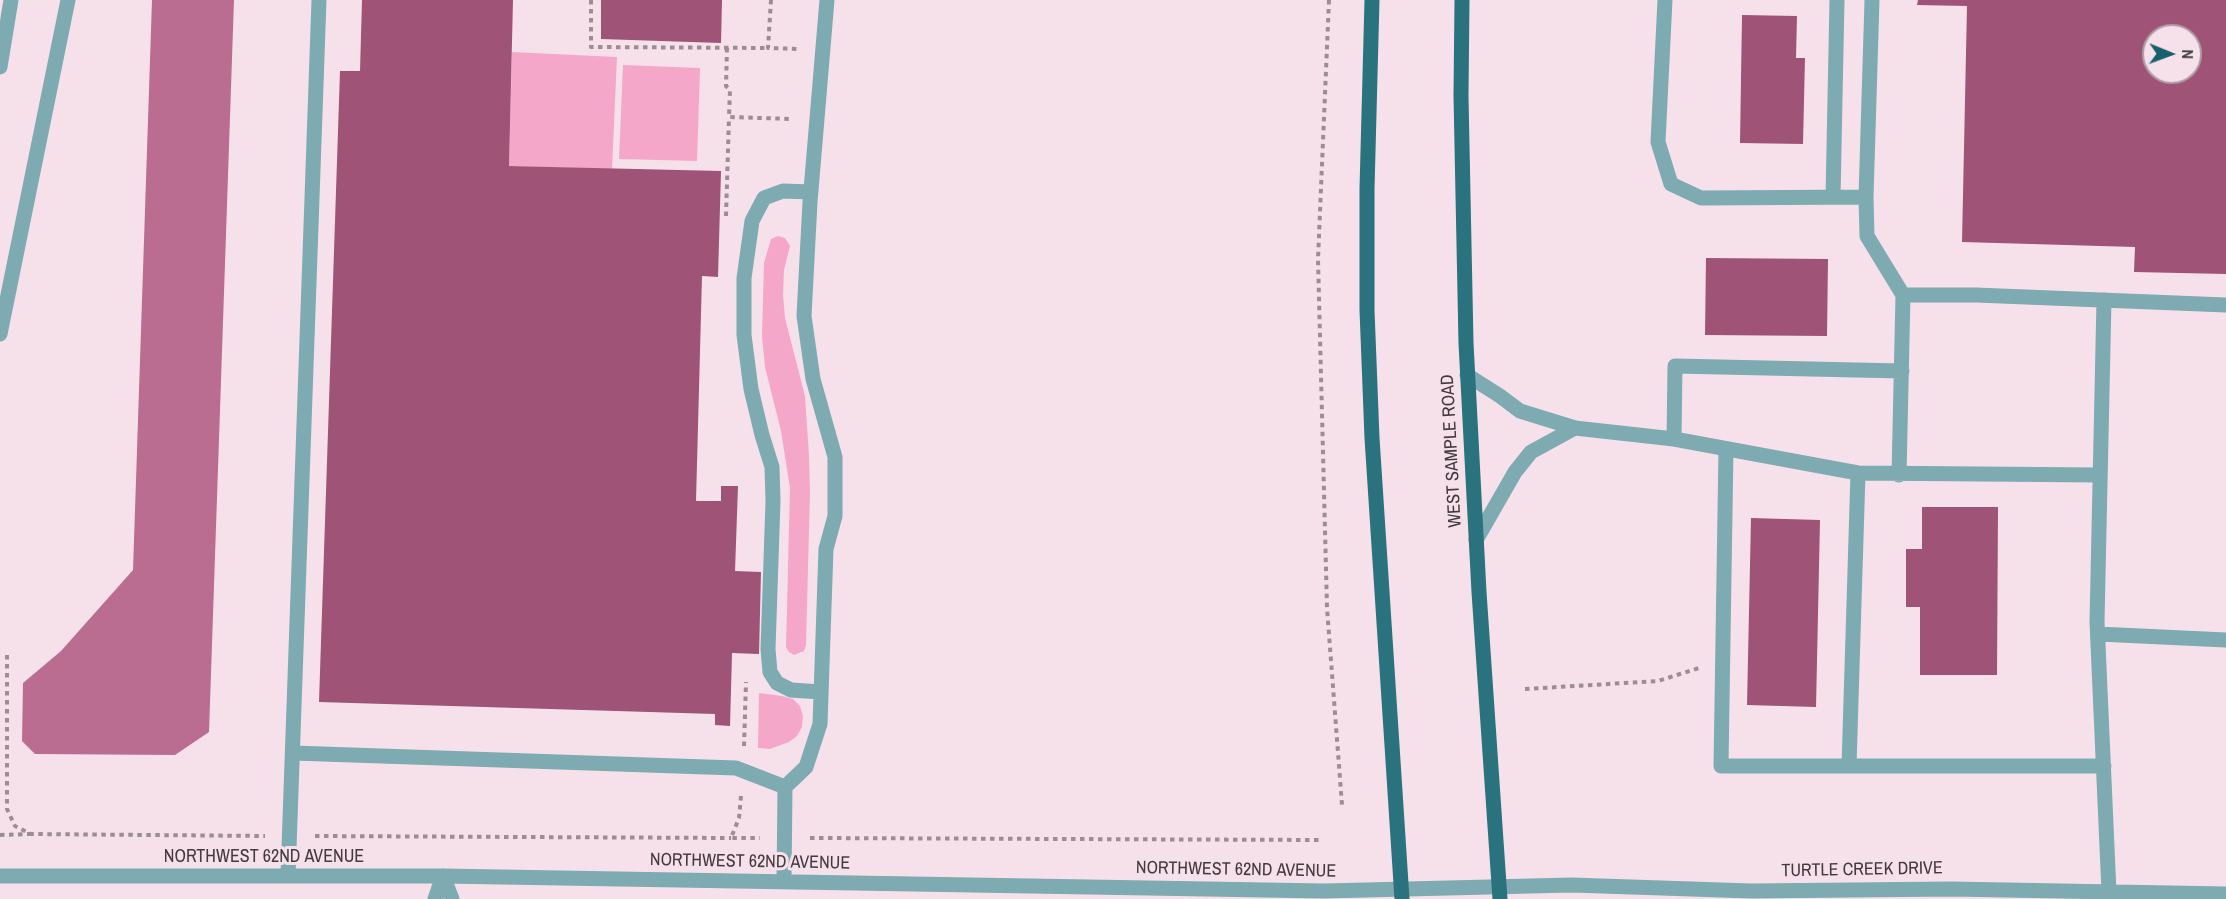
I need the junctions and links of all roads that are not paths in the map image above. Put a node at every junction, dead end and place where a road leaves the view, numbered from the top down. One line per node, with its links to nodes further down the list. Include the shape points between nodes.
1 (11, 0): 10 (street)
2 (68, 0): 17 (street)
3 (319, 0): 30 (street)
4 (827, 0): 11 (street)
5 (1372, 0): 40 (main road, via 1367,310)
6 (1462, 0): 19 (main road, WEST SAMPLE ROAD)
7 (1665, 0): 13 (street, via 1658,142 1671,183 1701,198)
8 (1837, 0): 13 (street)
9 (1872, 0): 12 (street)
10 (0, 67)
11 (811, 192): 29 (street, via 804,316 813,379 835,457 835,516 826,549); 29 (street, via 783,191 764,198 752,221 744,278 744,335 751,389 772,466 770,672 777,683 791,690)
12 (1866, 196): 13 (street); 14 (street, via 1867,236)
13 (1833, 197)
14 (1903, 295): 15 (street); 18 (street)
15 (2104, 300): 16 (street); 24 (street)
16 (2226, 305)
17 (0, 334)
18 (1902, 371): 21 (street, via 1675,366); 25 (street)
19 (1467, 375): 20 (street, via 1520,411); 26 (main road, WEST SAMPLE ROAD)
20 (1575, 428): 21 (street); 26 (street, via 1531,452)
21 (1674, 439): 22 (street)
22 (1726, 449): 23 (street); 31 (street, via 1721,766)
23 (1858, 473): 25 (street); 31 (street)
24 (2100, 474): 25 (street); 27 (street)
25 (1899, 475)
26 (1476, 540): 39 (main road, WEST SAMPLE ROAD)
27 (2098, 634): 28 (street); 32 (street)
28 (2226, 639)
29 (821, 692): 33 (street, via 820,724 806,767)
30 (293, 753): 33 (street, via 736,768); 35 (street)
31 (1849, 766): 32 (street)
32 (2104, 766): 38 (street)
33 (785, 787): 37 (street)
34 (0, 876): 35 (street, NORTHWEST 62ND AVENUE)
35 (288, 876): 36 (street, NORTHWEST 62ND AVENUE)
36 (443, 876): 37 (street, NORTHWEST 62ND AVENUE); 42 (street); 43 (street)
37 (784, 882): 40 (street, NORTHWEST 62ND AVENUE)
38 (2109, 892): 39 (street, TURTLE CREEK DRIVE, via 1751,891 1572,885); 41 (street, TURTLE CREEK DRIVE)
39 (1500, 893): 40 (street, NORTHWEST 62ND AVENUE)
40 (1402, 894)
41 (2226, 894)
42 (435, 899)
43 (452, 899)

